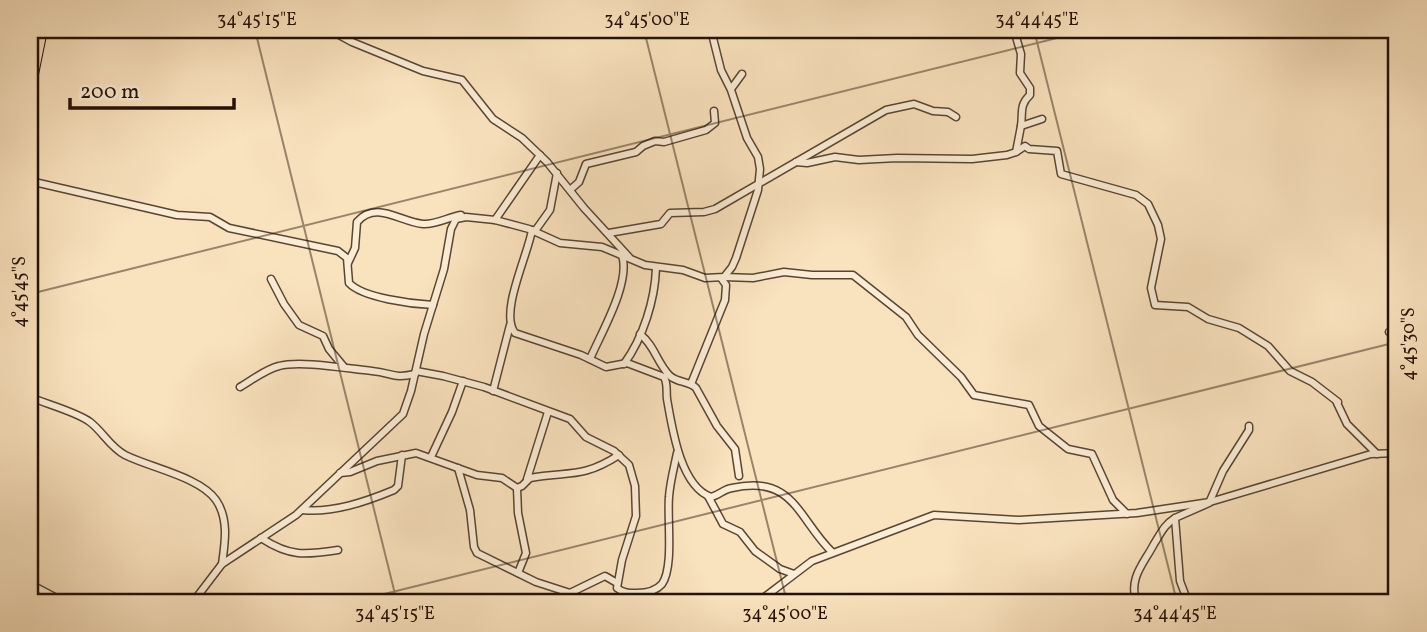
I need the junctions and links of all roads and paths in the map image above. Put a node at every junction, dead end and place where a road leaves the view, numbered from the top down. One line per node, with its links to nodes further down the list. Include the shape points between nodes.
1 (330, 30): 13 (street, via 423,71 460,79 494,119)
2 (711, 30): 7 (street, via 720,70)
3 (1014, 30): 11 (street, via 1021,54 1020,73 1030,89 1023,102)
4 (37, 33): 6 (main road)
5 (742, 75): 7 (street)
6 (30, 89)
7 (731, 89): 17 (street, via 758,157)
8 (715, 111): 18 (street, via 715,123 706,130 586,164)
9 (956, 117): 14 (street, via 914,104 892,108)
10 (1042, 119): 11 (street)
11 (1021, 126): 12 (street)
12 (1016, 152): 14 (street, via 972,159 835,157); 47 (street, via 1026,146 1057,152 1061,174 1136,195 1147,203 1161,239 1151,288 1155,305 1188,307 1268,346 1290,371 1338,403 1347,424)
13 (540, 155): 15 (street); 20 (street)
14 (794, 162): 17 (street)
15 (558, 173): 18 (street); 21 (street, via 550,210)
16 (30, 181): 25 (street, via 177,215 210,217 229,228 338,251)
17 (759, 185): 22 (street, via 709,211 670,213 661,224); 27 (street, via 736,258)
18 (570, 190): 22 (street)
19 (466, 217): 20 (street); 25 (street, via 423,224 370,212 357,222 355,248); 29 (street, via 456,219 451,229)
20 (495, 220): 21 (street)
21 (534, 231): 23 (street, via 560,243 589,244); 30 (street, via 511,304)
22 (609, 233): 24 (street)
23 (622, 255): 24 (street); 34 (street, via 621,287)
24 (631, 260): 26 (street)
25 (348, 263): 29 (street, via 349,283 355,289)
26 (656, 268): 27 (street); 33 (street, via 651,306)
27 (722, 277): 39 (street, via 725,300); 59 (street, via 784,272 856,276 906,317 974,395 1029,405 1039,426 1068,449 1092,454 1113,500)
28 (271, 279): 36 (street, via 290,314 303,328 323,335)
29 (433, 305): 37 (street)
30 (510, 324): 34 (street, via 520,336); 41 (street)
31 (1397, 330): 32 (street)
32 (1389, 332)
33 (640, 334): 35 (street); 39 (street, via 670,376)
34 (590, 359): 35 (street, via 606,367)
35 (624, 364): 45 (street, via 666,380)
36 (344, 367): 37 (street, via 397,377); 40 (street, via 279,366)
37 (416, 373): 38 (street); 52 (street, via 403,414)
38 (463, 381): 41 (street); 50 (street)
39 (691, 384): 53 (street, via 735,449)
40 (240, 387)
41 (493, 391): 43 (street)
42 (30, 397): 64 (street, via 90,422 119,451 209,493 219,505 225,529)
43 (548, 412): 49 (street, via 570,419 586,437); 54 (street)
44 (1249, 426): 57 (street)
45 (678, 452): 56 (street, via 692,479); 67 (street, via 669,494 666,577 656,589 644,593 620,591)
46 (1397, 453): 47 (street)
47 (1377, 454): 57 (street)
48 (402, 455): 50 (street); 52 (street); 58 (street, via 394,490 339,508)
49 (619, 456): 54 (street, via 585,472); 67 (street, via 632,469 636,508)
50 (431, 457): 51 (street)
51 (458, 468): 55 (street, via 502,478); 65 (street, via 475,551)
52 (340, 473): 58 (street)
53 (739, 476)
54 (527, 480): 55 (street)
55 (517, 488): 65 (street, via 526,553)
56 (708, 496): 63 (street, via 753,486 786,495); 66 (street, via 723,524 740,532 755,551 780,569)
57 (1210, 502): 59 (street); 60 (street)
58 (302, 510): 61 (street)
59 (1127, 514): 63 (street, via 1019,520 934,515)
60 (1175, 518): 72 (street, via 1164,526 1135,576); 73 (street, via 1180,581)
61 (261, 538): 62 (street, via 295,554); 64 (street)
62 (338, 550)
63 (832, 552): 66 (street)
64 (222, 564): 70 (street)
65 (518, 573): 67 (street, via 570,593 605,576)
66 (794, 574): 71 (street)
67 (617, 583)
68 (30, 584): 69 (street)
69 (64, 602)
70 (193, 602)
71 (758, 602)
72 (1136, 602)
73 (1188, 602)

